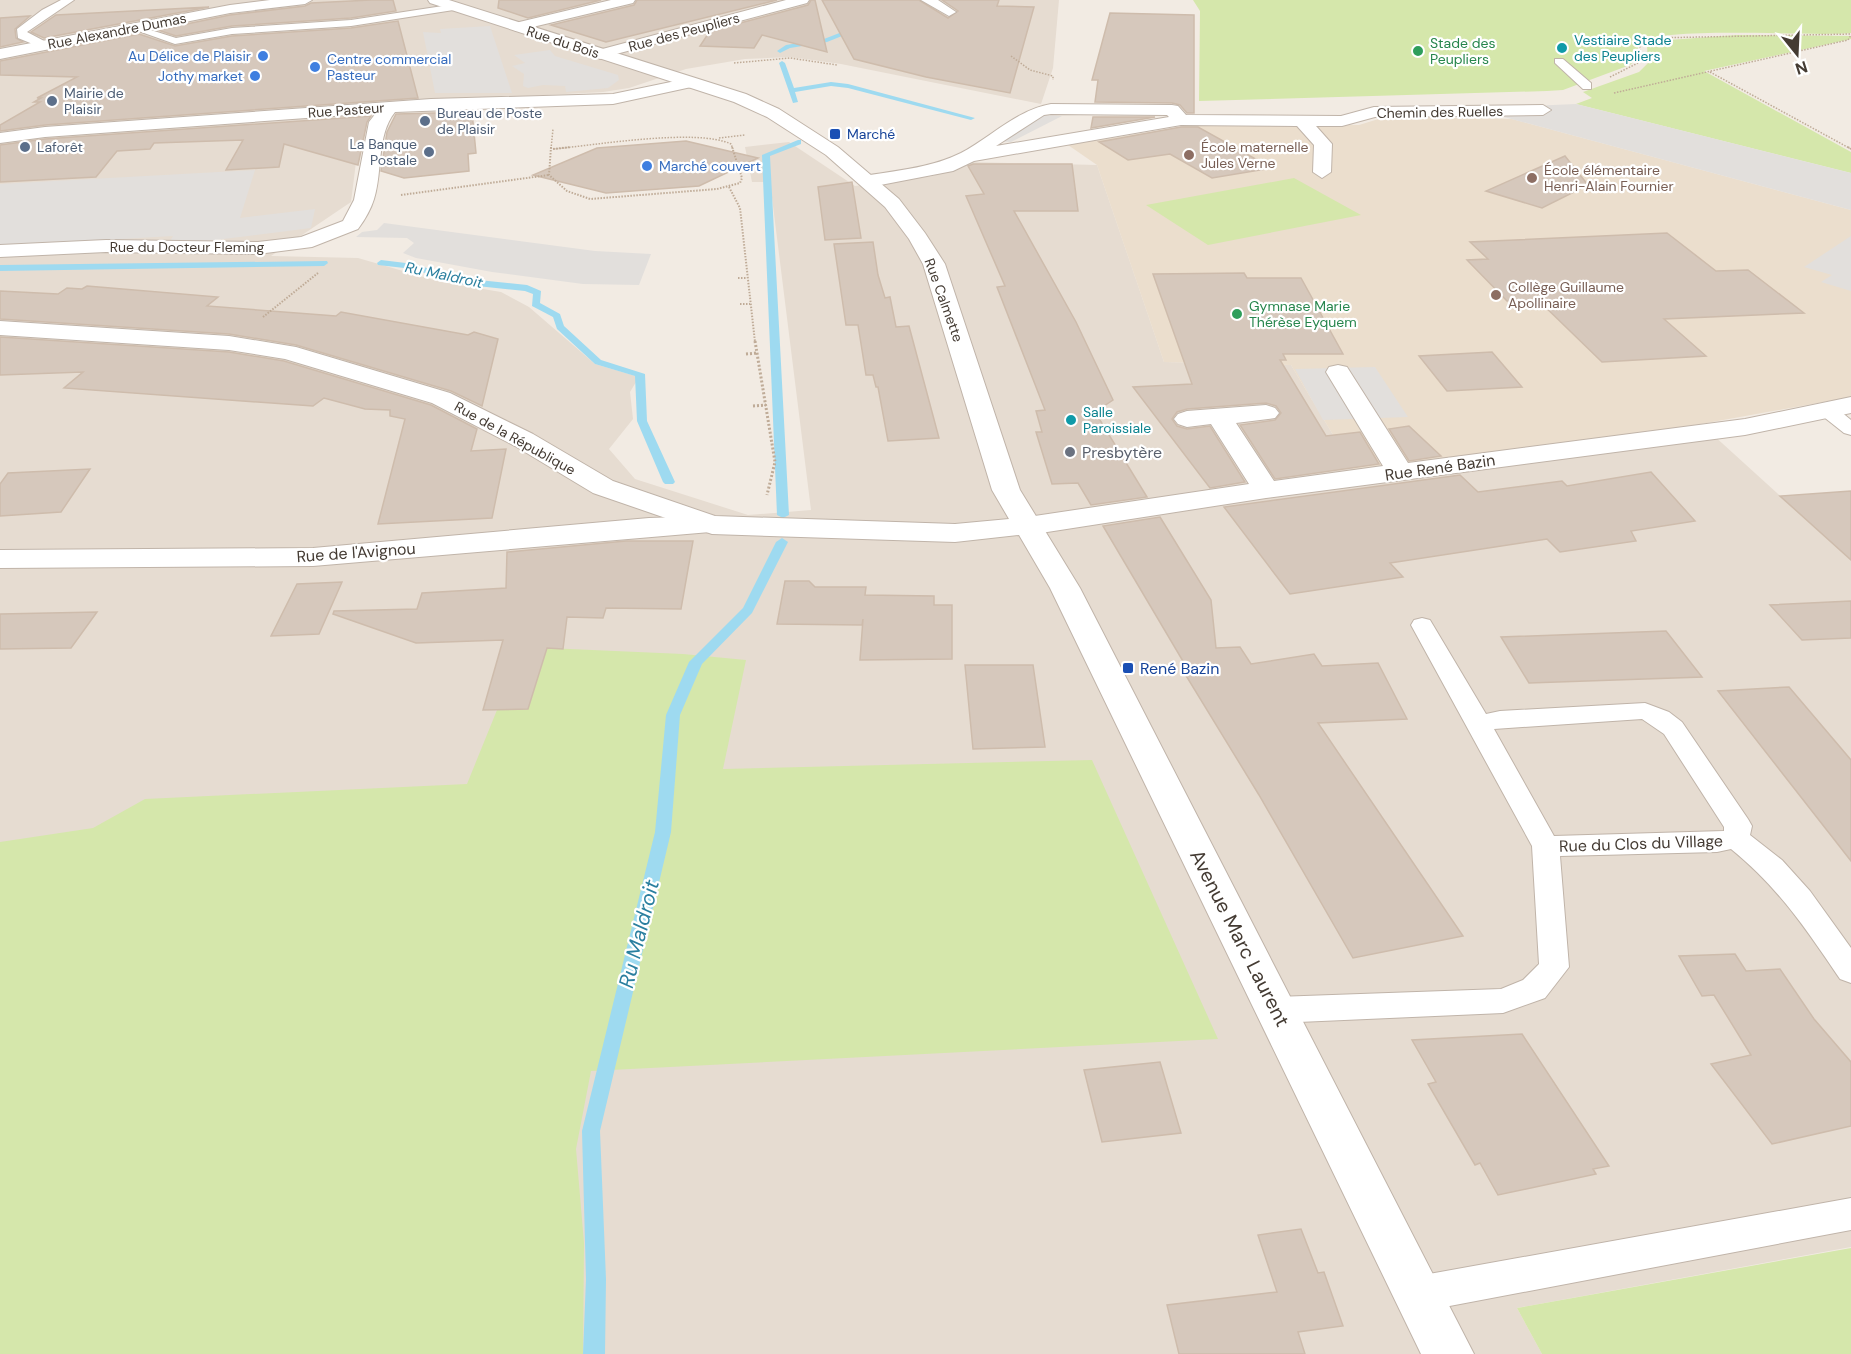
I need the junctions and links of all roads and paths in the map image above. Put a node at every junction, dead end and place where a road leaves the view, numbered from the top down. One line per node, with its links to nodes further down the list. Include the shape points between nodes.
1 (69, 0): 12 (lane, via 21,31 22,36)
2 (305, 0): 10 (street, Rue Alexandre Dumas, via 230,9)
3 (435, 0): 7 (street, Rue du Bois)
4 (628, 0): 9 (street)
5 (802, 0): 14 (street, Rue des Peupliers)
6 (928, 0): 8 (street)
7 (456, 7): 9 (street, Rue du Bois); 10 (lane, via 351,23 232,31 175,41)
8 (949, 12)
9 (516, 27): 14 (street, Rue du Bois)
10 (135, 28): 12 (street, Rue Alexandre Dumas)
11 (1851, 35): 19 (path, via 1848,40); 21 (path, via 1652,38 1640,45 1640,62)
12 (44, 45): 13 (street, Rue Alexandre Dumas)
13 (0, 54)
14 (600, 54): 20 (street, Rue du Bois)
15 (1011, 56): 22 (path, via 1030,70 1053,76)
16 (1559, 61): 21 (lane)
17 (728, 64): 18 (path, via 790,58)
18 (837, 65)
19 (1709, 72): 23 (path); 31 (path)
20 (690, 83): 24 (street, Rue Pasteur, via 633,97); 35 (street, Rue Calmette, via 773,113)
21 (1587, 86)
22 (1051, 87)
23 (1604, 96)
24 (554, 101): 25 (street, Rue Pasteur); 30 (path)
25 (390, 107): 29 (street, Rue Pasteur); 37 (street, Rue du Docteur Fleming, via 378,122)
26 (1543, 110): 28 (street, Chemin des Ruelles, via 1374,112 1342,121)
27 (1181, 120): 28 (street, Chemin des Ruelles); 32 (street, Chemin des Ruelles); 32 (street, Chemin des Ruelles, via 1172,110 1039,111)
28 (1302, 121): 33 (street, via 1323,144)
29 (0, 138)
30 (553, 149): 34 (path); 36 (path, via 718,138 731,144 742,178)
31 (1851, 149)
32 (969, 156): 35 (street, Chemin des Ruelles, via 946,167)
33 (1322, 172)
34 (549, 175): 36 (path, via 560,188 590,199); 37 (path)
35 (870, 181): 60 (street, Rue Calmette, via 901,213 934,264 1006,490)
36 (729, 187): 41 (path, via 740,207)
37 (364, 200): 38 (street, Rue du Docteur Fleming, via 351,225)
38 (305, 243): 39 (street, Rue du Docteur Fleming, via 258,249 106,246); 45 (path, via 344,252)
39 (0, 251)
40 (738, 278): 41 (path)
41 (747, 278): 43 (path)
42 (740, 304): 43 (path)
43 (750, 304): 46 (path)
44 (3, 329): 45 (street, Rue de la République)
45 (229, 343): 58 (street, Rue de la République, via 288,352 441,398 524,440 603,487)
46 (757, 353): 47 (path); 49 (path)
47 (746, 354)
48 (1338, 372): 56 (street)
49 (766, 405): 50 (path); 59 (path, via 775,462 765,502)
50 (753, 406)
51 (1839, 407): 55 (lane); 56 (street, Rue René Bazin, via 1745,427)
52 (1266, 412): 53 (street)
53 (1219, 416): 54 (street); 57 (street)
54 (1187, 418)
55 (1851, 429)
56 (1400, 472): 57 (street, Rue René Bazin)
57 (1266, 490): 60 (street, Rue René Bazin)
58 (712, 525): 59 (street, Rue de la République); 61 (street, Rue de l'Avignou, via 649,527 313,557)
59 (743, 526): 60 (street, Rue de la République, via 954,532)
60 (1028, 526): 67 (street, Avenue Marc Laurent, via 1065,588)
61 (0, 559)
62 (1422, 625): 63 (lane, Rue du Clos du Village)
63 (1479, 724): 64 (lane, Rue du Clos du Village, via 1500,718 1646,711 1660,717 1673,728 1738,826); 65 (lane, Rue du Clos du Village)
64 (1736, 838): 65 (lane, Rue du Clos du Village, via 1717,842); 66 (lane, Rue du Clos du Village, via 1772,867 1800,899)
65 (1546, 846): 67 (lane, Rue du Clos du Village, via 1554,967 1534,989 1503,1001)
66 (1851, 971)
67 (1276, 1010): 69 (street, Avenue Marc Laurent)
68 (1851, 1214): 69 (lane)
69 (1418, 1294): 70 (street, Avenue Marc Laurent)
70 (1448, 1354)

